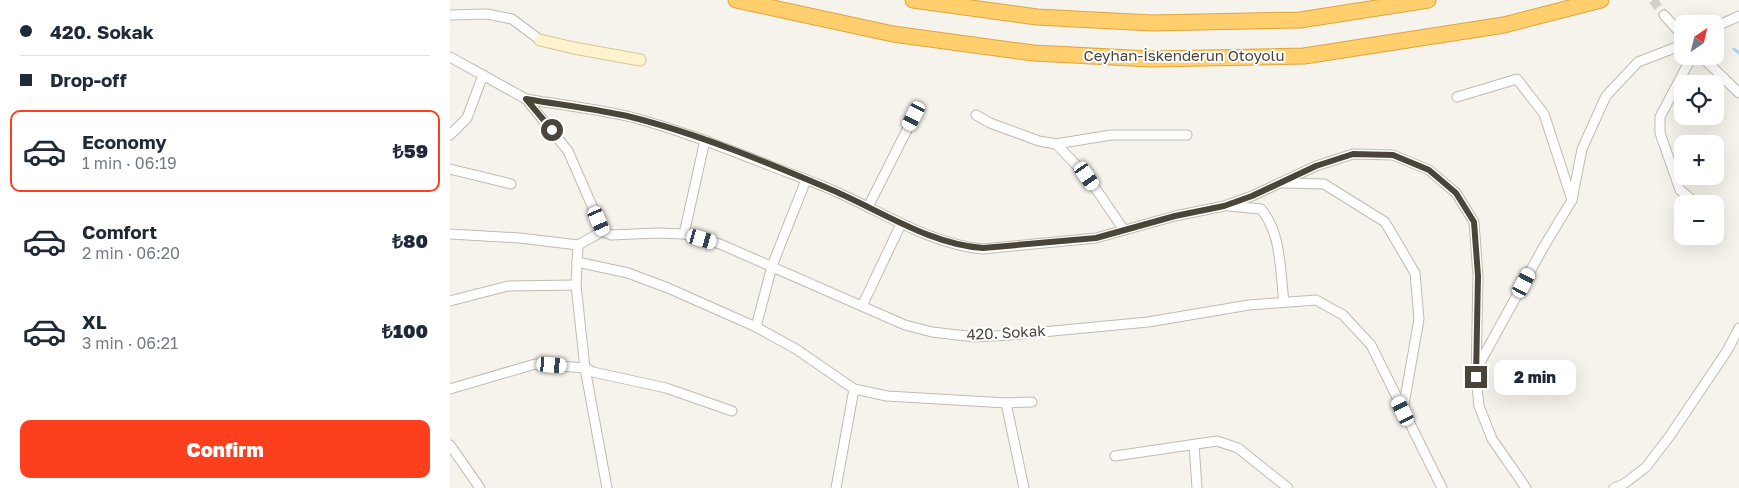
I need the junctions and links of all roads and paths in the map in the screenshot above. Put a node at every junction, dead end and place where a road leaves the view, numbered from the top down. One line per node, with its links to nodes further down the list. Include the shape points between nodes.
1 (736, 0): 4 (highway, Ceyhan-İskenderun Otoyolu, via 902,36 1033,54 1151,59 1304,56 1504,25)
2 (913, 0): 3 (highway, via 1037,17 1152,22 1300,20)
3 (1428, 0)
4 (1601, 0)
5 (450, 15): 10 (street, via 486,14 512,19)
6 (1664, 15): 9 (street)
7 (1739, 16): 8 (street)
8 (1724, 23)
9 (1674, 26)
10 (540, 40): 13 (street)
11 (1674, 48): 31 (street, via 1638,62 1606,96 1582,149)
12 (450, 57): 16 (street)
13 (640, 60)
14 (1687, 65): 30 (street, via 1660,116 1660,133 1680,190)
15 (1710, 65): 17 (street)
16 (483, 75): 19 (street); 22 (street, via 466,118)
17 (1739, 93)
18 (1457, 97): 31 (street, via 1517,79 1544,114)
19 (526, 99): 24 (street, via 629,117); 36 (street, via 568,151)
20 (976, 115): 25 (street, via 1039,141)
21 (914, 116): 33 (street)
22 (450, 135)
23 (1187, 136): 25 (street, via 1111,135)
24 (705, 140): 27 (street); 38 (street)
25 (1056, 144): 35 (street, via 1087,176)
26 (450, 169): 29 (street)
27 (806, 180): 33 (street); 41 (street)
28 (1280, 183): 32 (street); 49 (street, via 1316,166 1353,154 1393,155 1429,170 1456,193 1474,222 1478,276); 55 (street, via 1324,184 1385,222 1415,273 1419,319)
29 (511, 184)
30 (1686, 195)
31 (1572, 200): 49 (street)
32 (1224, 206): 35 (street); 44 (street, via 1261,209 1267,216 1276,238)
33 (868, 207): 34 (street)
34 (901, 224): 35 (street, via 967,247 983,248 1096,238); 45 (street)
35 (1124, 230)
36 (603, 231): 38 (street, 420. Sokak, via 611,234); 39 (street)
37 (450, 234): 39 (street)
38 (684, 234): 41 (street, 420. Sokak, via 720,244)
39 (578, 245): 40 (street)
40 (577, 262): 42 (street); 46 (street, via 628,273)
41 (772, 266): 45 (street, 420. Sokak); 46 (street)
42 (576, 284): 43 (street, via 508,286); 48 (street)
43 (450, 302)
44 (1284, 302): 45 (street, 420. Sokak, via 1148,322 975,337 905,325); 55 (street, 420. Sokak, via 1316,300 1343,315 1371,345)
45 (862, 306)
46 (756, 327): 51 (street, via 796,349)
47 (1739, 328): 67 (street, via 1727,351 1646,467)
48 (585, 368): 50 (street, via 535,364); 54 (street, via 666,388); 60 (street)
49 (1476, 371): 66 (street, via 1479,406 1492,439)
50 (450, 389)
51 (854, 389): 53 (street, via 887,396); 61 (street)
52 (1032, 402): 53 (street)
53 (1006, 403): 62 (street)
54 (732, 411)
55 (1403, 411): 65 (street, 420. Sokak)
56 (450, 445): 59 (street)
57 (1194, 445): 58 (street); 63 (street); 64 (street, via 1217,441 1238,448)
58 (1115, 456)
59 (480, 488)
60 (607, 488)
61 (836, 488)
62 (1024, 488)
63 (1198, 488)
64 (1288, 488)
65 (1442, 488)
66 (1526, 488)
67 (1614, 488)

